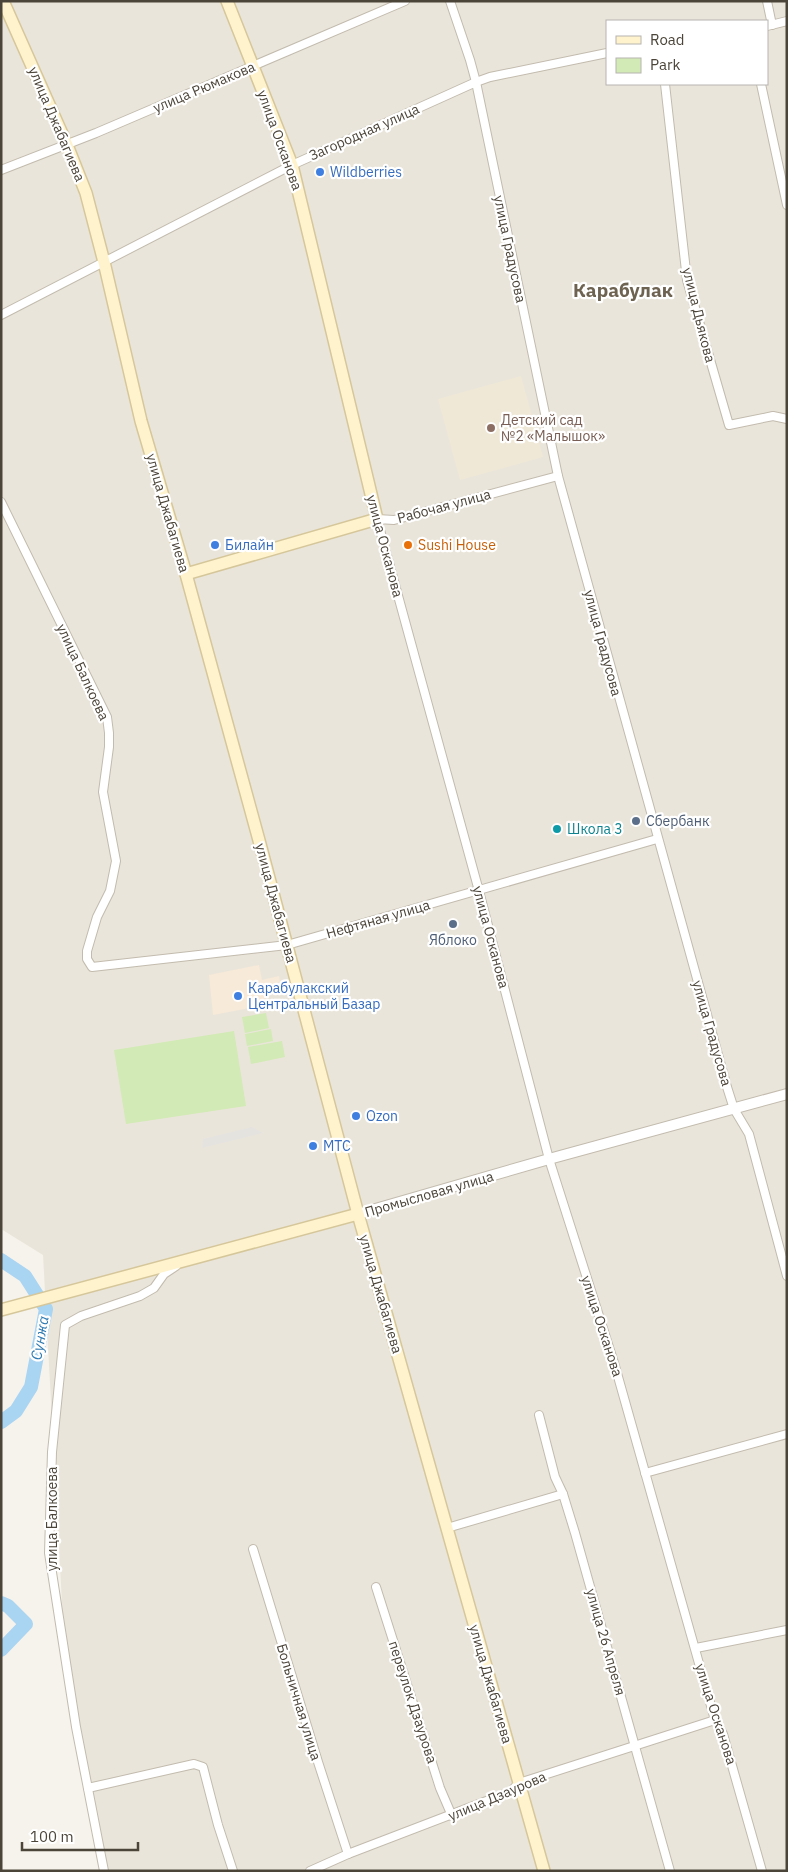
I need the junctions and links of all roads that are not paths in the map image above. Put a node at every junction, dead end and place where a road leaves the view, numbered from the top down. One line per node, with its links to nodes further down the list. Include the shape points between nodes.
1 (3, 1): 13 (main road, улица Джабагиева)
2 (227, 1): 9 (main road, улица Осканова)
3 (405, 1): 9 (street, улица Рюмакова)
4 (450, 1): 10 (street, улица Градусова)
5 (767, 1): 7 (street)
6 (787, 21): 7 (street)
7 (769, 25)
8 (606, 54): 10 (street, Загородная улица)
9 (254, 66): 13 (street, улица Рюмакова); 14 (main road, улица Осканова)
10 (476, 82): 14 (street, Загородная улица); 20 (street, улица Градусова)
11 (665, 85): 19 (street, улица Дьякова, via 687,280 729,425 773,416)
12 (760, 85): 16 (street)
13 (67, 144): 15 (street, улица Рюмакова); 17 (main road, улица Джабагиева, via 86,193)
14 (292, 165): 17 (street, Загородная улица); 22 (main road, улица Осканова)
15 (1, 170)
16 (787, 205)
17 (104, 262): 18 (street, Загородная улица); 23 (main road, улица Джабагиева, via 141,421)
18 (1, 314)
19 (787, 419)
20 (558, 476): 22 (street, Рабочая улица, via 394,520); 24 (street, улица Градусова)
21 (1, 502): 27 (street, улица Балкоева, via 107,717 109,733 103,792 116,861 110,891 87,951 87,959)
22 (377, 519): 23 (main road, Рабочая улица); 25 (street, улица Осканова)
23 (186, 574): 26 (main road, улица Джабагиева)
24 (657, 839): 25 (street, Нефтяная улица); 29 (street, улица Градусова)
25 (479, 891): 26 (street, Нефтяная улица); 30 (street, улица Осканова)
26 (287, 945): 27 (street, Нефтяная улица); 31 (main road, улица Джабагиева)
27 (92, 966)
28 (787, 1094): 29 (street, Промысловая улица)
29 (734, 1109): 30 (street, Промысловая улица); 33 (street, улица Градусова, via 749,1134)
30 (549, 1159): 31 (street, Промысловая улица); 37 (street, улица Осканова, via 615,1366)
31 (358, 1214): 32 (main road, Промысловая улица); 39 (main road, улица Джабагиева)
32 (179, 1263): 34 (main road, Промысловая улица); 47 (street, улица Балкоева, via 164,1274 154,1288 140,1296 81,1316 65,1325 52,1452 50,1553)
33 (787, 1276)
34 (1, 1310)
35 (539, 1415): 38 (street, улица 26 Апреля, via 555,1477)
36 (787, 1434): 37 (street)
37 (645, 1473): 43 (street, улица Осканова)
38 (563, 1494): 39 (street); 45 (street, улица 26 Апреля)
39 (447, 1528): 46 (main road, улица Джабагиева)
40 (253, 1549): 49 (street, Больничная улица)
41 (376, 1587): 48 (street, переулок Дзаурова, via 440,1788)
42 (787, 1630): 43 (street)
43 (696, 1648): 44 (street, улица Осканова)
44 (714, 1720): 45 (street, улица Дзаурова); 55 (street, улица Осканова, via 723,1734)
45 (635, 1744): 46 (street, улица Дзаурова); 54 (street, улица 26 Апреля)
46 (519, 1783): 48 (street, улица Дзаурова, via 510,1792); 53 (main road, улица Джабагиева)
47 (88, 1788): 50 (street, улица Балкоева); 51 (street, via 194,1764 203,1767)
48 (452, 1816): 49 (street, улица Дзаурова)
49 (348, 1854): 52 (street, улица Дзаурова)
50 (104, 1871)
51 (233, 1871)
52 (310, 1871)
53 (544, 1871)
54 (670, 1871)
55 (762, 1871)

